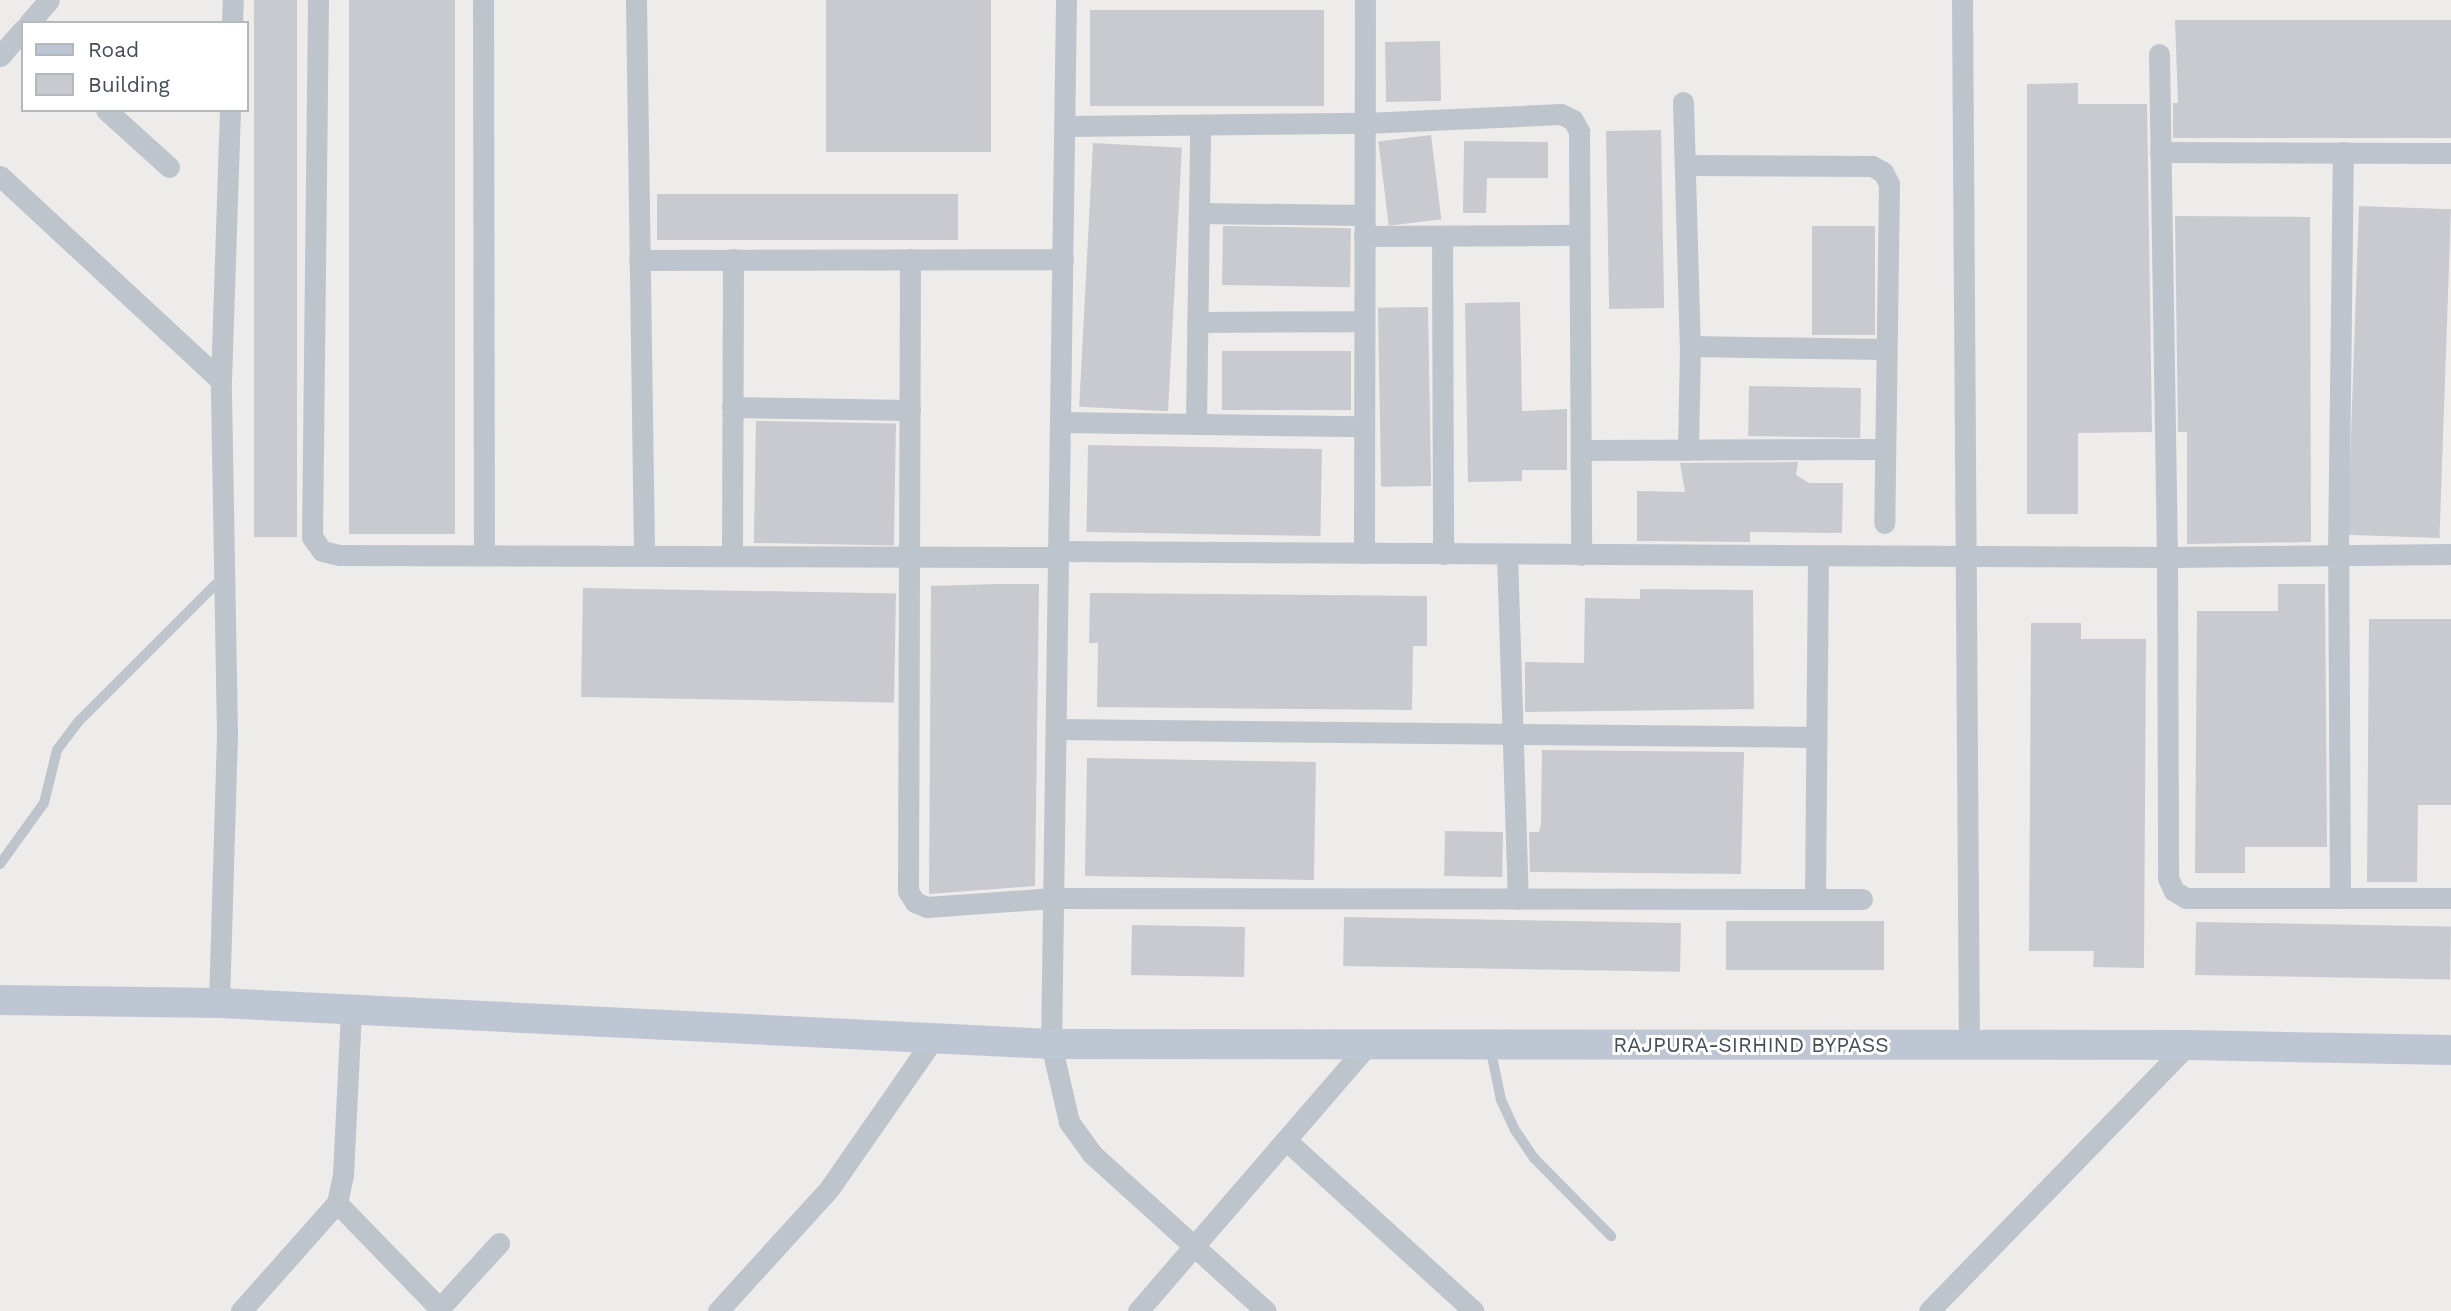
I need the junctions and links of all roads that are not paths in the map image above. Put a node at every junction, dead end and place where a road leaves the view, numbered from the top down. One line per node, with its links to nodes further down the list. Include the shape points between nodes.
1 (49, 0): 9 (street)
2 (233, 0): 10 (street)
3 (318, 0): 49 (street, via 312,537 322,551 340,555)
4 (483, 0): 49 (street)
5 (636, 0): 32 (street)
6 (1066, 0): 19 (street)
7 (1365, 0): 17 (street)
8 (1962, 0): 61 (street)
9 (32, 21)
10 (232, 21)
11 (21, 33): 13 (street)
12 (2159, 54): 20 (street)
13 (0, 56)
14 (1683, 102): 23 (street)
15 (108, 112): 24 (street)
16 (230, 112): 38 (street)
17 (1365, 123): 18 (street); 27 (street); 28 (street, via 1560,114 1573,120 1579,131)
18 (1200, 125): 19 (street); 26 (street)
19 (1065, 126): 31 (street)
20 (2160, 152): 21 (street); 60 (street)
21 (2343, 152): 22 (street); 57 (street)
22 (2451, 153)
23 (1685, 165): 36 (street); 37 (street, via 1872,166 1883,172 1888,184)
24 (169, 167)
25 (0, 176): 38 (street)
26 (1199, 213): 27 (street); 35 (street)
27 (1364, 225): 29 (street); 34 (street)
28 (1579, 235): 29 (street); 45 (street)
29 (1442, 236): 51 (street)
30 (910, 259): 31 (street); 33 (street); 40 (street)
31 (1063, 259): 41 (street)
32 (639, 260): 33 (street); 54 (street)
33 (733, 260): 39 (street)
34 (1364, 321): 35 (street); 43 (street)
35 (1198, 322): 42 (street)
36 (1690, 346): 37 (street); 46 (street)
37 (1885, 349): 44 (street)
38 (221, 381): 62 (street)
39 (732, 407): 40 (street); 55 (street)
40 (910, 410): 58 (street)
41 (1060, 422): 42 (street); 50 (street)
42 (1196, 424): 43 (street)
43 (1364, 426): 48 (street)
44 (1883, 449): 46 (street); 47 (street)
45 (1581, 450): 46 (street); 56 (street)
46 (1688, 450)
47 (1884, 523)
48 (1364, 553): 50 (street); 51 (street)
49 (484, 554): 54 (street)
50 (1058, 554): 58 (street); 63 (street)
51 (1443, 554): 52 (street)
52 (1507, 554): 56 (street); 64 (street)
53 (2451, 554): 57 (street)
54 (644, 555): 55 (street)
55 (732, 555): 58 (street)
56 (1581, 555): 59 (street)
57 (2338, 555): 60 (street); 68 (street)
58 (911, 556): 67 (street, via 908,891 915,902 927,907)
59 (1818, 557): 61 (street); 65 (street)
60 (2167, 557): 61 (street); 68 (street, via 2168,878 2174,891 2186,898)
61 (1966, 558): 81 (street)
62 (224, 576): 66 (lane, via 78,722 57,750 44,803); 74 (street, via 227,735)
63 (1056, 729): 64 (street); 67 (street)
64 (1512, 734): 65 (street); 70 (street)
65 (1816, 737): 71 (street)
66 (0, 864)
67 (1054, 898): 70 (street); 79 (street)
68 (2340, 898): 69 (street)
69 (2451, 898)
70 (1518, 899): 71 (street)
71 (1815, 900): 72 (street)
72 (1862, 900)
73 (0, 1000): 74 (main road, RAJPURA-SIRHIND BYPASS)
74 (219, 1003): 75 (main road, RAJPURA-SIRHIND BYPASS)
75 (351, 1009): 76 (main road, RAJPURA-SIRHIND BYPASS); 84 (street, via 343,1175)
76 (934, 1038): 79 (main road, RAJPURA-SIRHIND BYPASS); 90 (street, via 829,1189)
77 (1370, 1042): 78 (main road, RAJPURA-SIRHIND BYPASS); 79 (main road, RAJPURA-SIRHIND BYPASS); 83 (street)
78 (1489, 1043): 81 (main road, RAJPURA-SIRHIND BYPASS); 85 (lane, via 1501,1100 1515,1130 1534,1158)
79 (1051, 1044): 87 (street, via 1069,1122 1100,1162)
80 (2188, 1045): 81 (main road, RAJPURA-SIRHIND BYPASS); 82 (main road, RAJPURA-SIRHIND BYPASS); 94 (street)
81 (1969, 1046)
82 (2451, 1050)
83 (1288, 1142): 87 (street); 93 (street)
84 (337, 1203): 88 (street); 89 (street)
85 (1611, 1236)
86 (499, 1243): 88 (street)
87 (1196, 1249): 91 (street); 92 (street)
88 (438, 1310)
89 (241, 1311)
90 (718, 1311)
91 (1138, 1311)
92 (1266, 1311)
93 (1474, 1311)
94 (1929, 1311)

